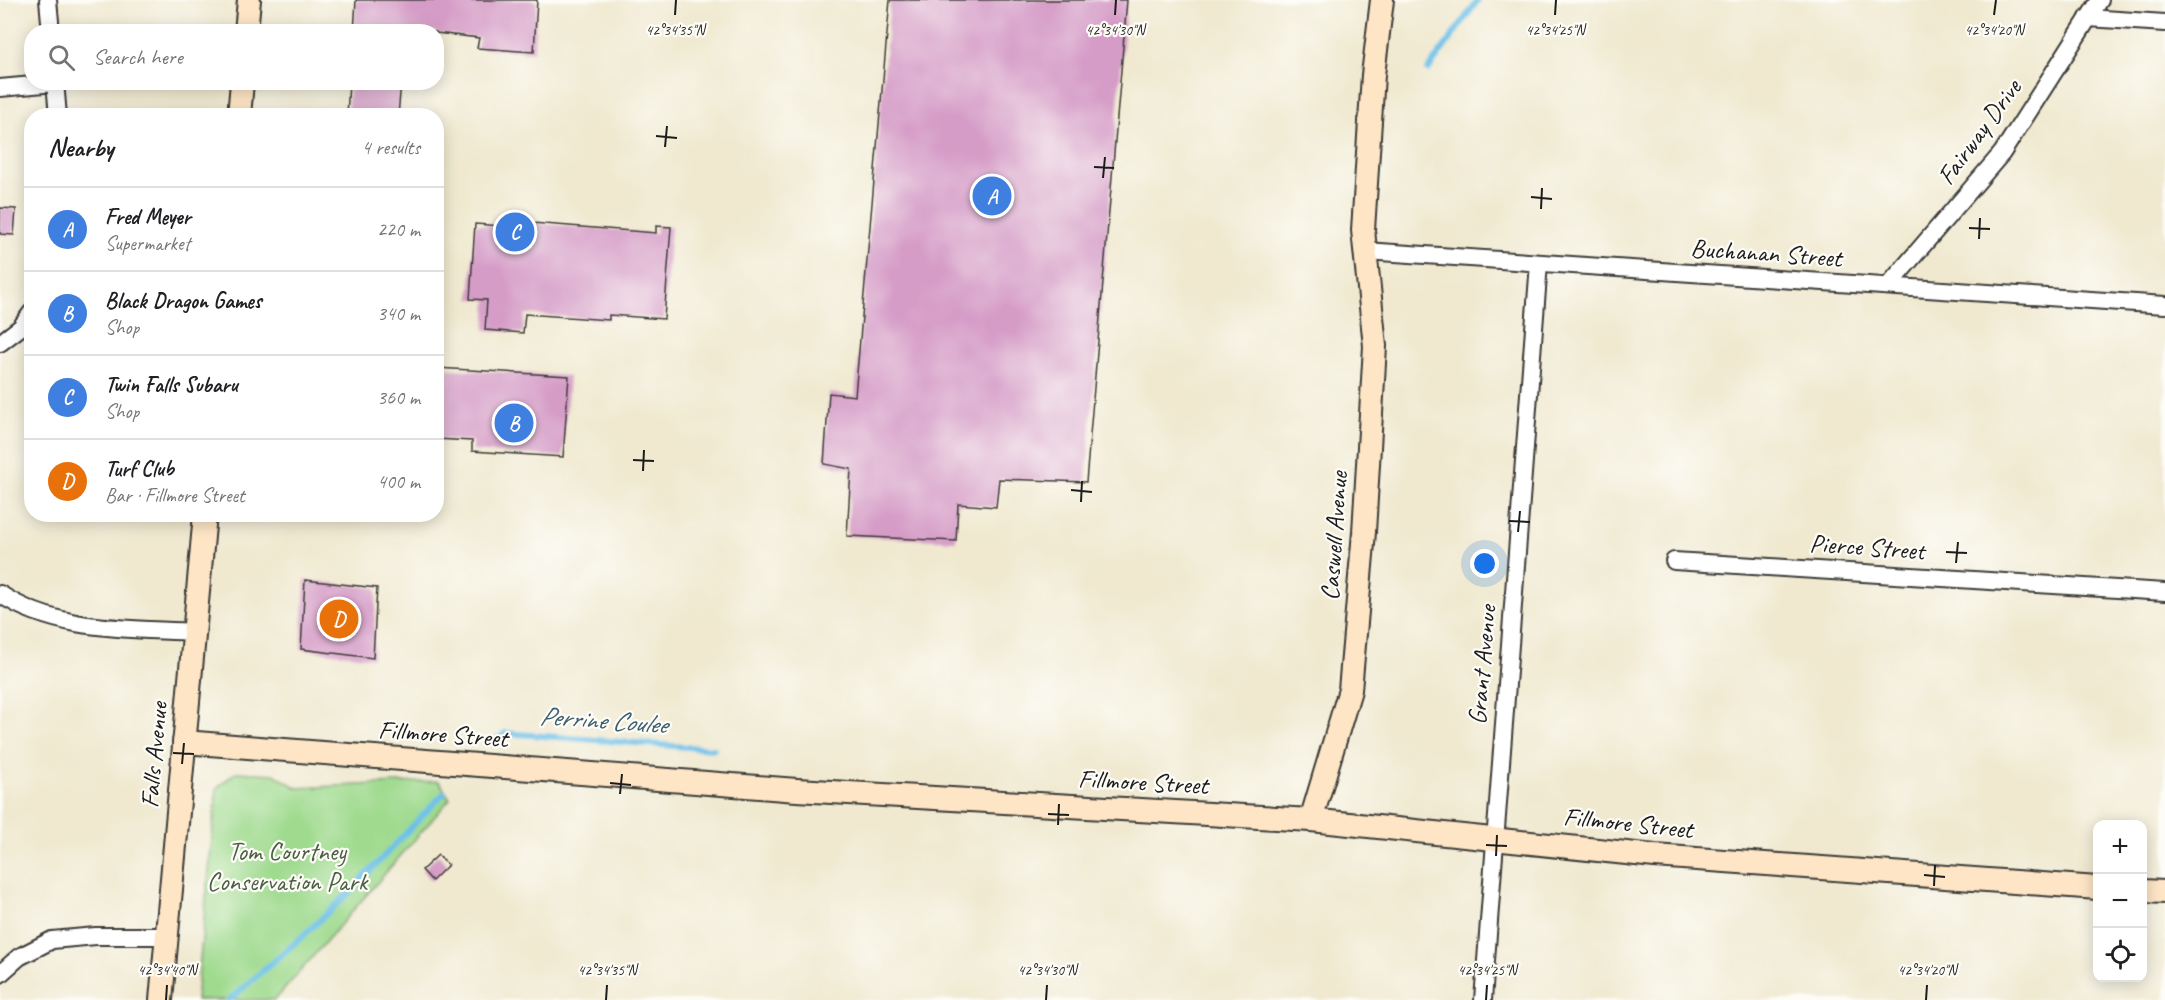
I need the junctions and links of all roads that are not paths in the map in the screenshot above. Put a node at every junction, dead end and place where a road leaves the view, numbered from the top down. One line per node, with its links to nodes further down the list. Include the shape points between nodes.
1 (48, 0): 7 (street)
2 (249, 0): 8 (street)
3 (1382, 0): 15 (street, Caswell Avenue, via 1373,75)
4 (2100, 0): 5 (street, Fairway Drive)
5 (2088, 18): 6 (street); 17 (street, Fairway Drive, via 2002,153)
6 (2165, 23)
7 (50, 24)
8 (247, 24)
9 (24, 86): 10 (street)
10 (0, 88)
11 (56, 90): 13 (street)
12 (241, 90): 14 (street)
13 (57, 108)
14 (240, 108)
15 (1365, 251): 16 (street, Buchanan Street); 27 (street, Caswell Avenue, via 1375,346 1350,690)
16 (1539, 263): 17 (street, Buchanan Street); 28 (street, Grant Avenue)
17 (1888, 286): 18 (street, Buchanan Street)
18 (2165, 305)
19 (24, 323): 20 (street)
20 (0, 344)
21 (204, 522): 25 (street, Falls Avenue)
22 (1674, 561): 23 (street, Pierce Street)
23 (2165, 592)
24 (0, 594): 25 (street, via 16,605 51,618 96,626)
25 (194, 632): 26 (street, Falls Avenue)
26 (184, 742): 27 (street, Fillmore Street, via 797,790); 32 (street, Falls Avenue)
27 (1311, 820): 28 (street, Fillmore Street)
28 (1494, 838): 29 (street, Fillmore Street, via 1655,856); 35 (street, Grant Avenue)
29 (2093, 888)
30 (2147, 891): 31 (street)
31 (2165, 892)
32 (166, 936): 33 (street, via 52,940 19,957); 34 (street, Falls Avenue)
33 (0, 974)
34 (161, 1000)
35 (1483, 1000)

